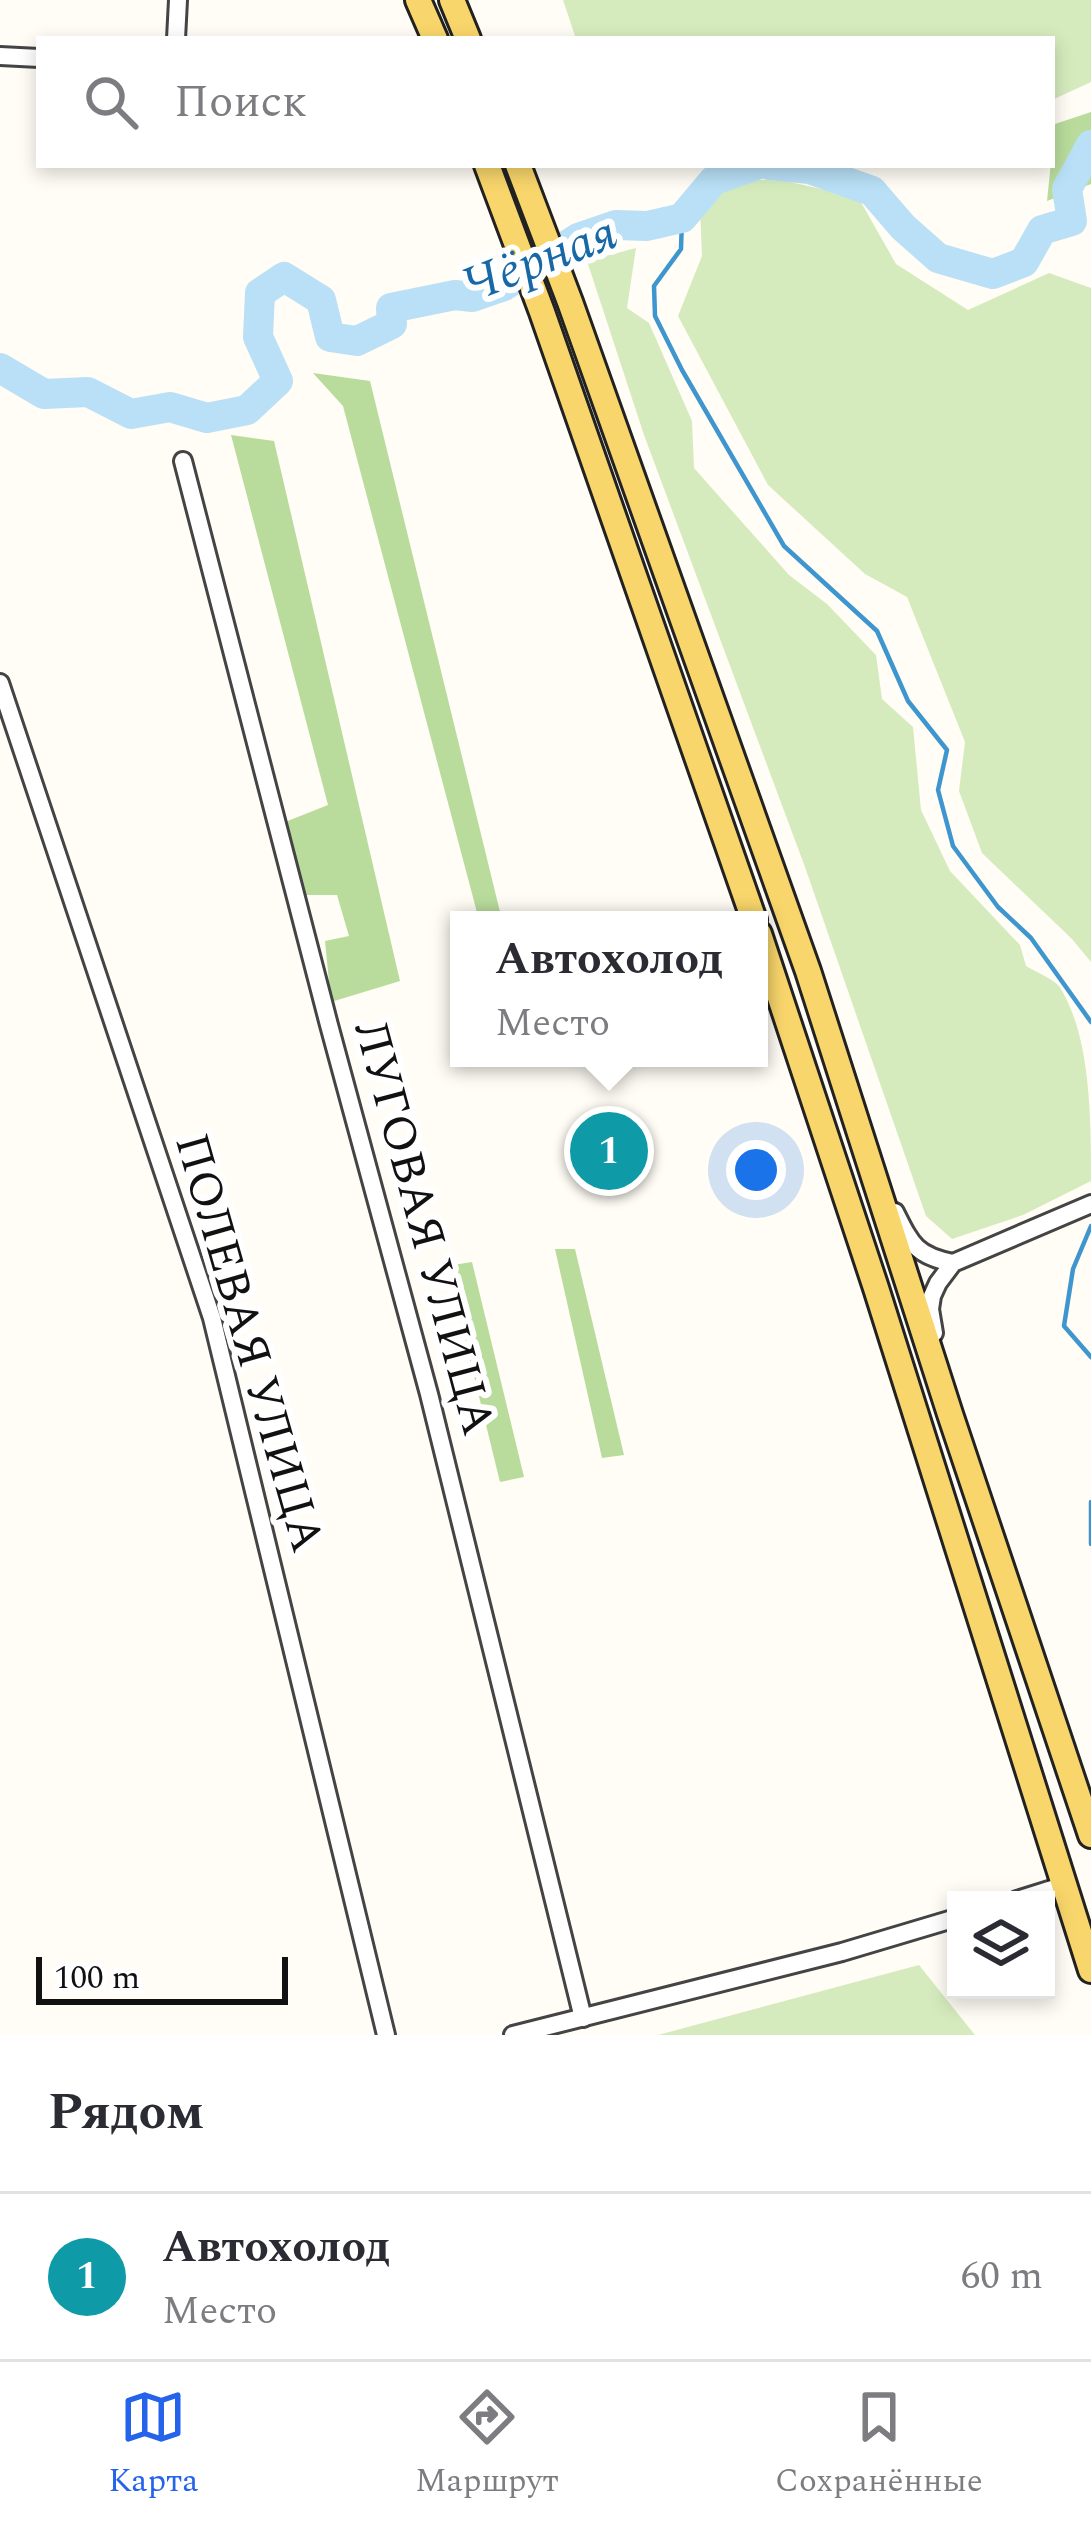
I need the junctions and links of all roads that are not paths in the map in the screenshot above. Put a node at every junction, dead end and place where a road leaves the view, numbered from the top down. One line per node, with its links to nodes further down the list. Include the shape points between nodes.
1 (178, 0): 4 (street)
2 (418, 0): 5 (main road)
3 (452, 0): 6 (main road)
4 (176, 36)
5 (434, 36)
6 (467, 36)
7 (0, 56): 8 (street)
8 (36, 58)
9 (489, 168): 13 (main road)
10 (519, 168): 15 (main road)
11 (183, 461): 24 (street, ЛУГОВАЯ УЛИЦА, via 429,1394)
12 (0, 683): 25 (street, ПОЛЕВАЯ УЛИЦА, via 212,1318)
13 (751, 911)
14 (768, 961): 20 (main road)
15 (867, 1155): 17 (street, via 910,1242); 18 (main road)
16 (1091, 1204): 17 (street)
17 (953, 1263): 18 (street, via 930,1310)
18 (950, 1414): 19 (main road)
19 (1091, 1835)
20 (1065, 1886): 21 (street); 23 (main road)
21 (1048, 1891)
22 (947, 1921): 24 (street)
23 (1091, 1970)
24 (583, 2018): 26 (street)
25 (386, 2035)
26 (513, 2035)

